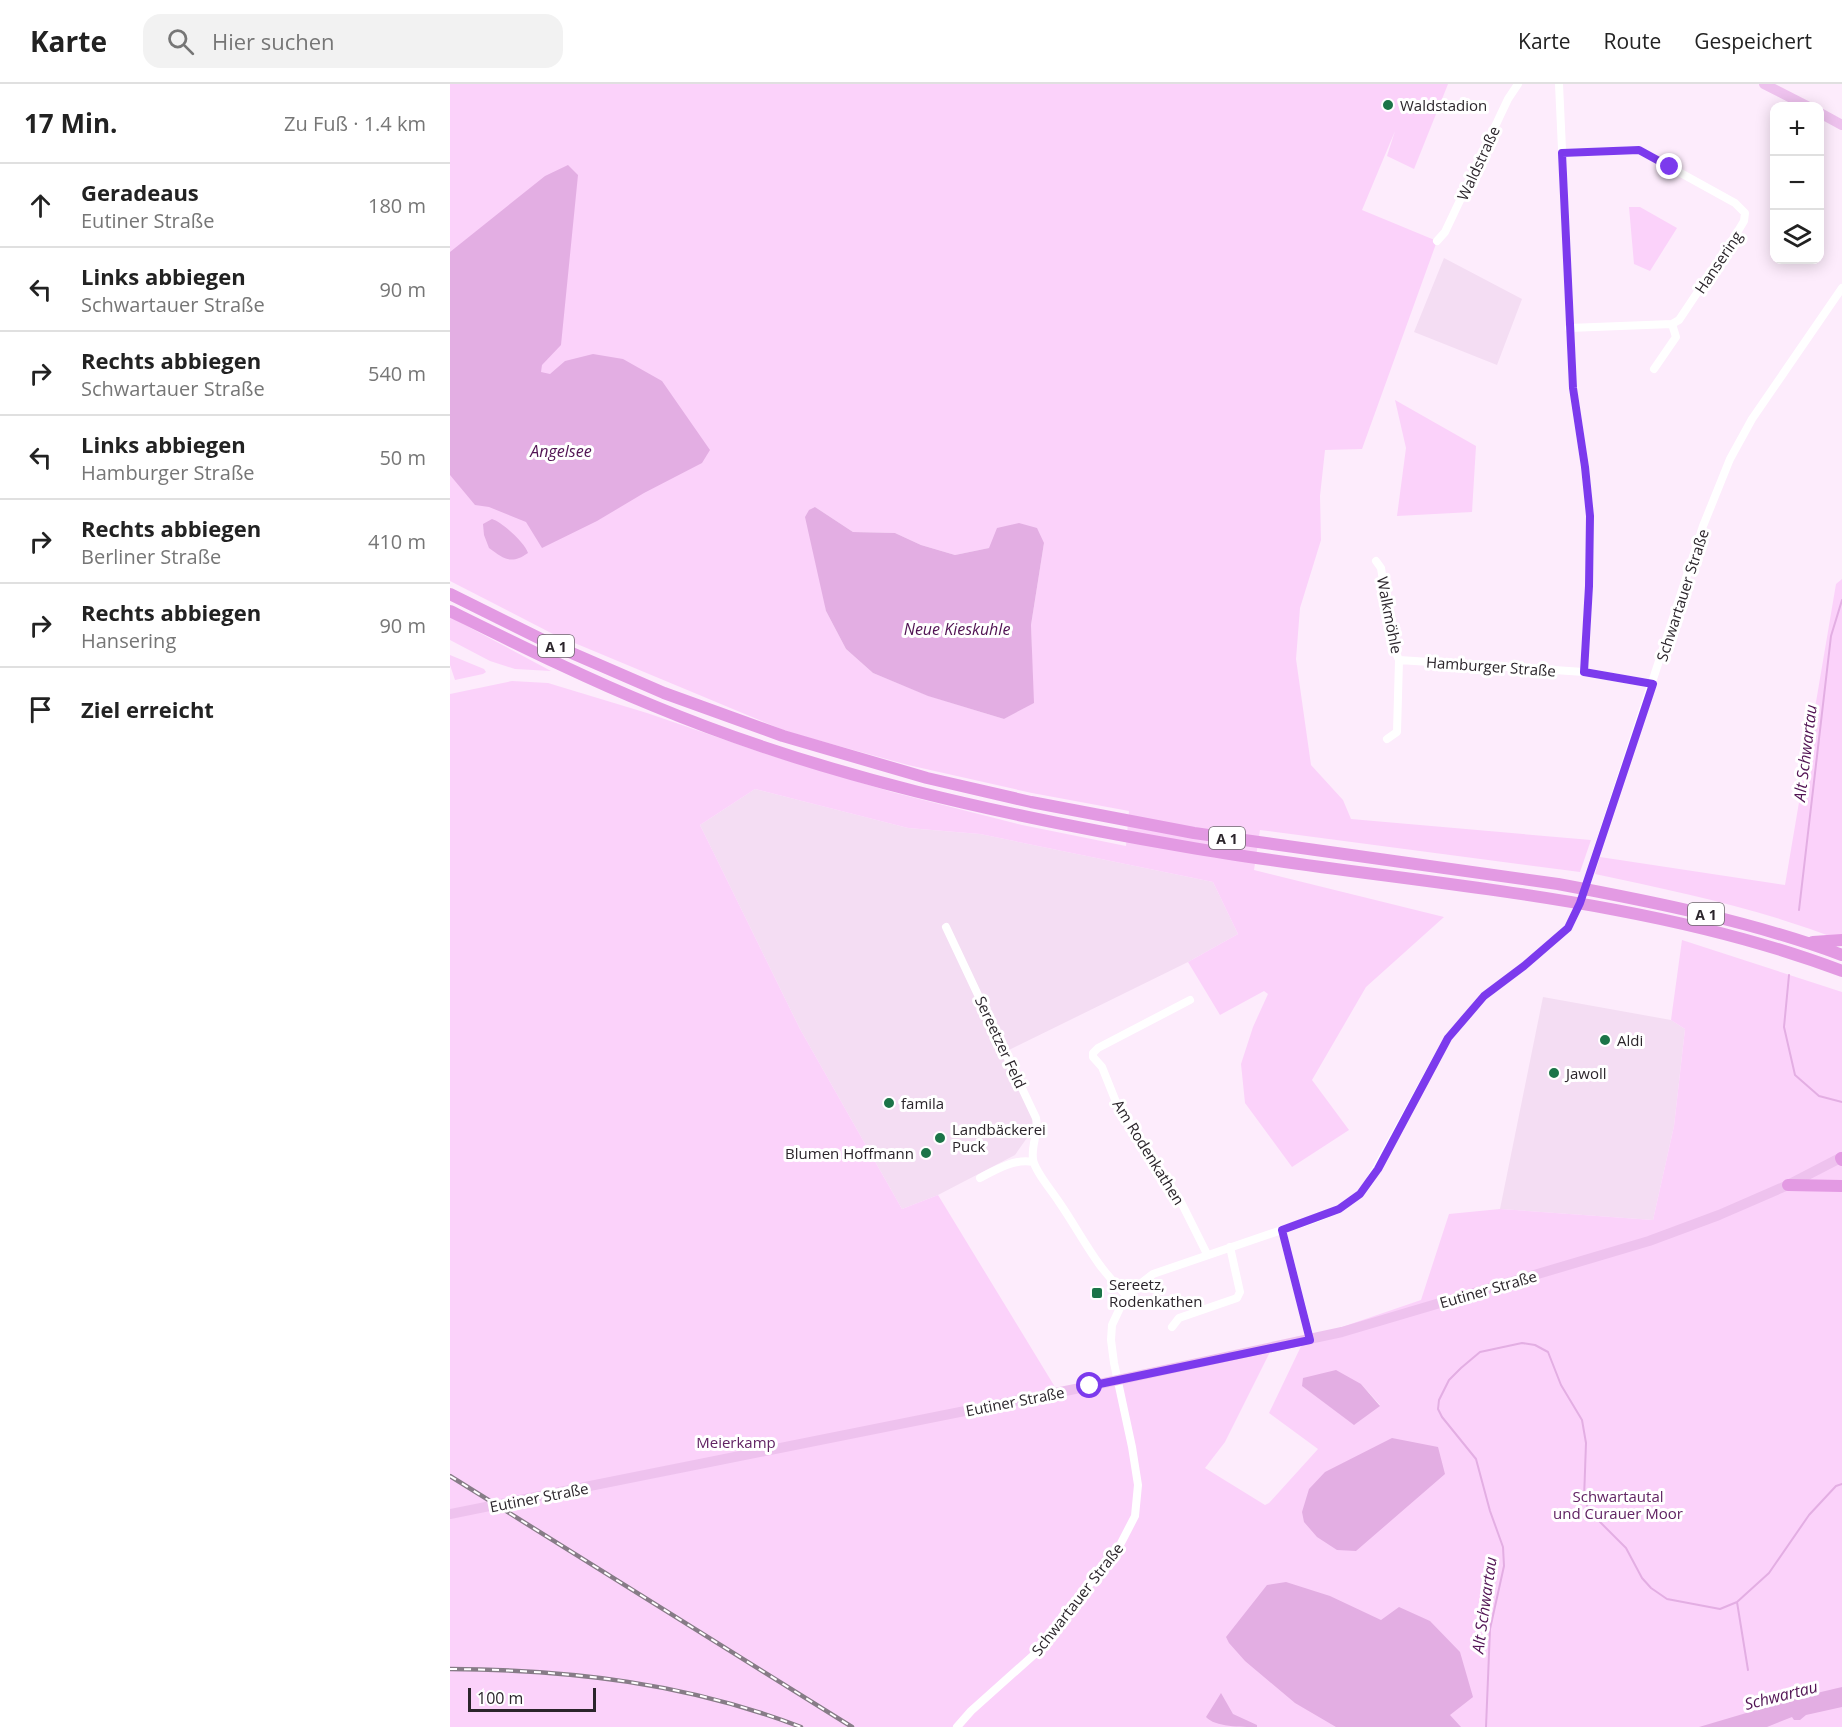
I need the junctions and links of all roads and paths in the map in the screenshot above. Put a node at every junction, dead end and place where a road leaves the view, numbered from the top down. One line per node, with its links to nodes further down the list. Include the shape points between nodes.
1 (1518, 84): 8 (street, Waldstraße)
2 (1559, 84): 7 (street)
3 (1764, 84): 4 (main road)
4 (1799, 102)
5 (1824, 115): 6 (main road)
6 (1842, 125)
7 (1562, 153): 11 (street, Hansering, via 1639,150 1735,203 1745,213 1735,236 1679,320); 12 (street)
8 (1437, 241)
9 (1839, 291): 10 (street); 19 (street, Schwartauer Straße, via 1752,419 1730,459 1703,526)
10 (1842, 304)
11 (1672, 324): 12 (street); 13 (street, Hansering, via 1676,337)
12 (1569, 328): 18 (street, via 1590,516)
13 (1654, 369)
14 (1376, 561): 17 (street, Walkmöhle, via 1381,568)
15 (450, 594): 23 (highway, A 1, via 550,644 664,693 783,736 907,773 1031,802 1194,833 1606,893 1691,910)
16 (450, 611): 25 (highway, A 1, via 655,707 778,751 902,789 1026,818 1189,848 1551,900 1687,925 1771,946)
17 (1399, 660): 18 (street, Hamburger Straße); 20 (street, Walkmöhle, via 1397,732)
18 (1584, 672): 19 (street, Hamburger Straße)
19 (1653, 684): 32 (street, Schwartauer Straße, via 1580,903 1568,928 1484,996 1463,1019 1443,1047 1378,1169 1360,1194 1339,1209)
20 (1387, 739)
21 (946, 927): 28 (street, Sereetzer Feld, via 1036,1118)
22 (1842, 940): 23 (highway)
23 (1805, 943): 24 (highway, A 1)
24 (1842, 955)
25 (1842, 971)
26 (1190, 1000): 34 (street, Am Rodenkathen, via 1098,1048 1093,1057 1102,1067 1116,1102 1180,1200)
27 (1842, 1159): 30 (main road, Eutiner Straße)
28 (1033, 1162): 29 (street, via 1024,1160); 35 (street, via 1088,1250)
29 (980, 1178)
30 (1788, 1185): 31 (highway); 37 (main road, Eutiner Straße, via 1649,1241)
31 (1842, 1186)
32 (1282, 1230): 33 (street, Schwartauer Straße); 37 (street)
33 (1230, 1247): 34 (street, Schwartauer Straße); 36 (street, via 1240,1292 1237,1298 1179,1318)
34 (1207, 1254): 35 (street, Schwartauer Straße, via 1153,1274)
35 (1126, 1295): 39 (street, Schwartauer Straße, via 1112,1325 1111,1340 1138,1485 1135,1516 1120,1545 1038,1651)
36 (1172, 1327)
37 (1310, 1340): 38 (main road, Eutiner Straße)
38 (450, 1514)
39 (957, 1727)

